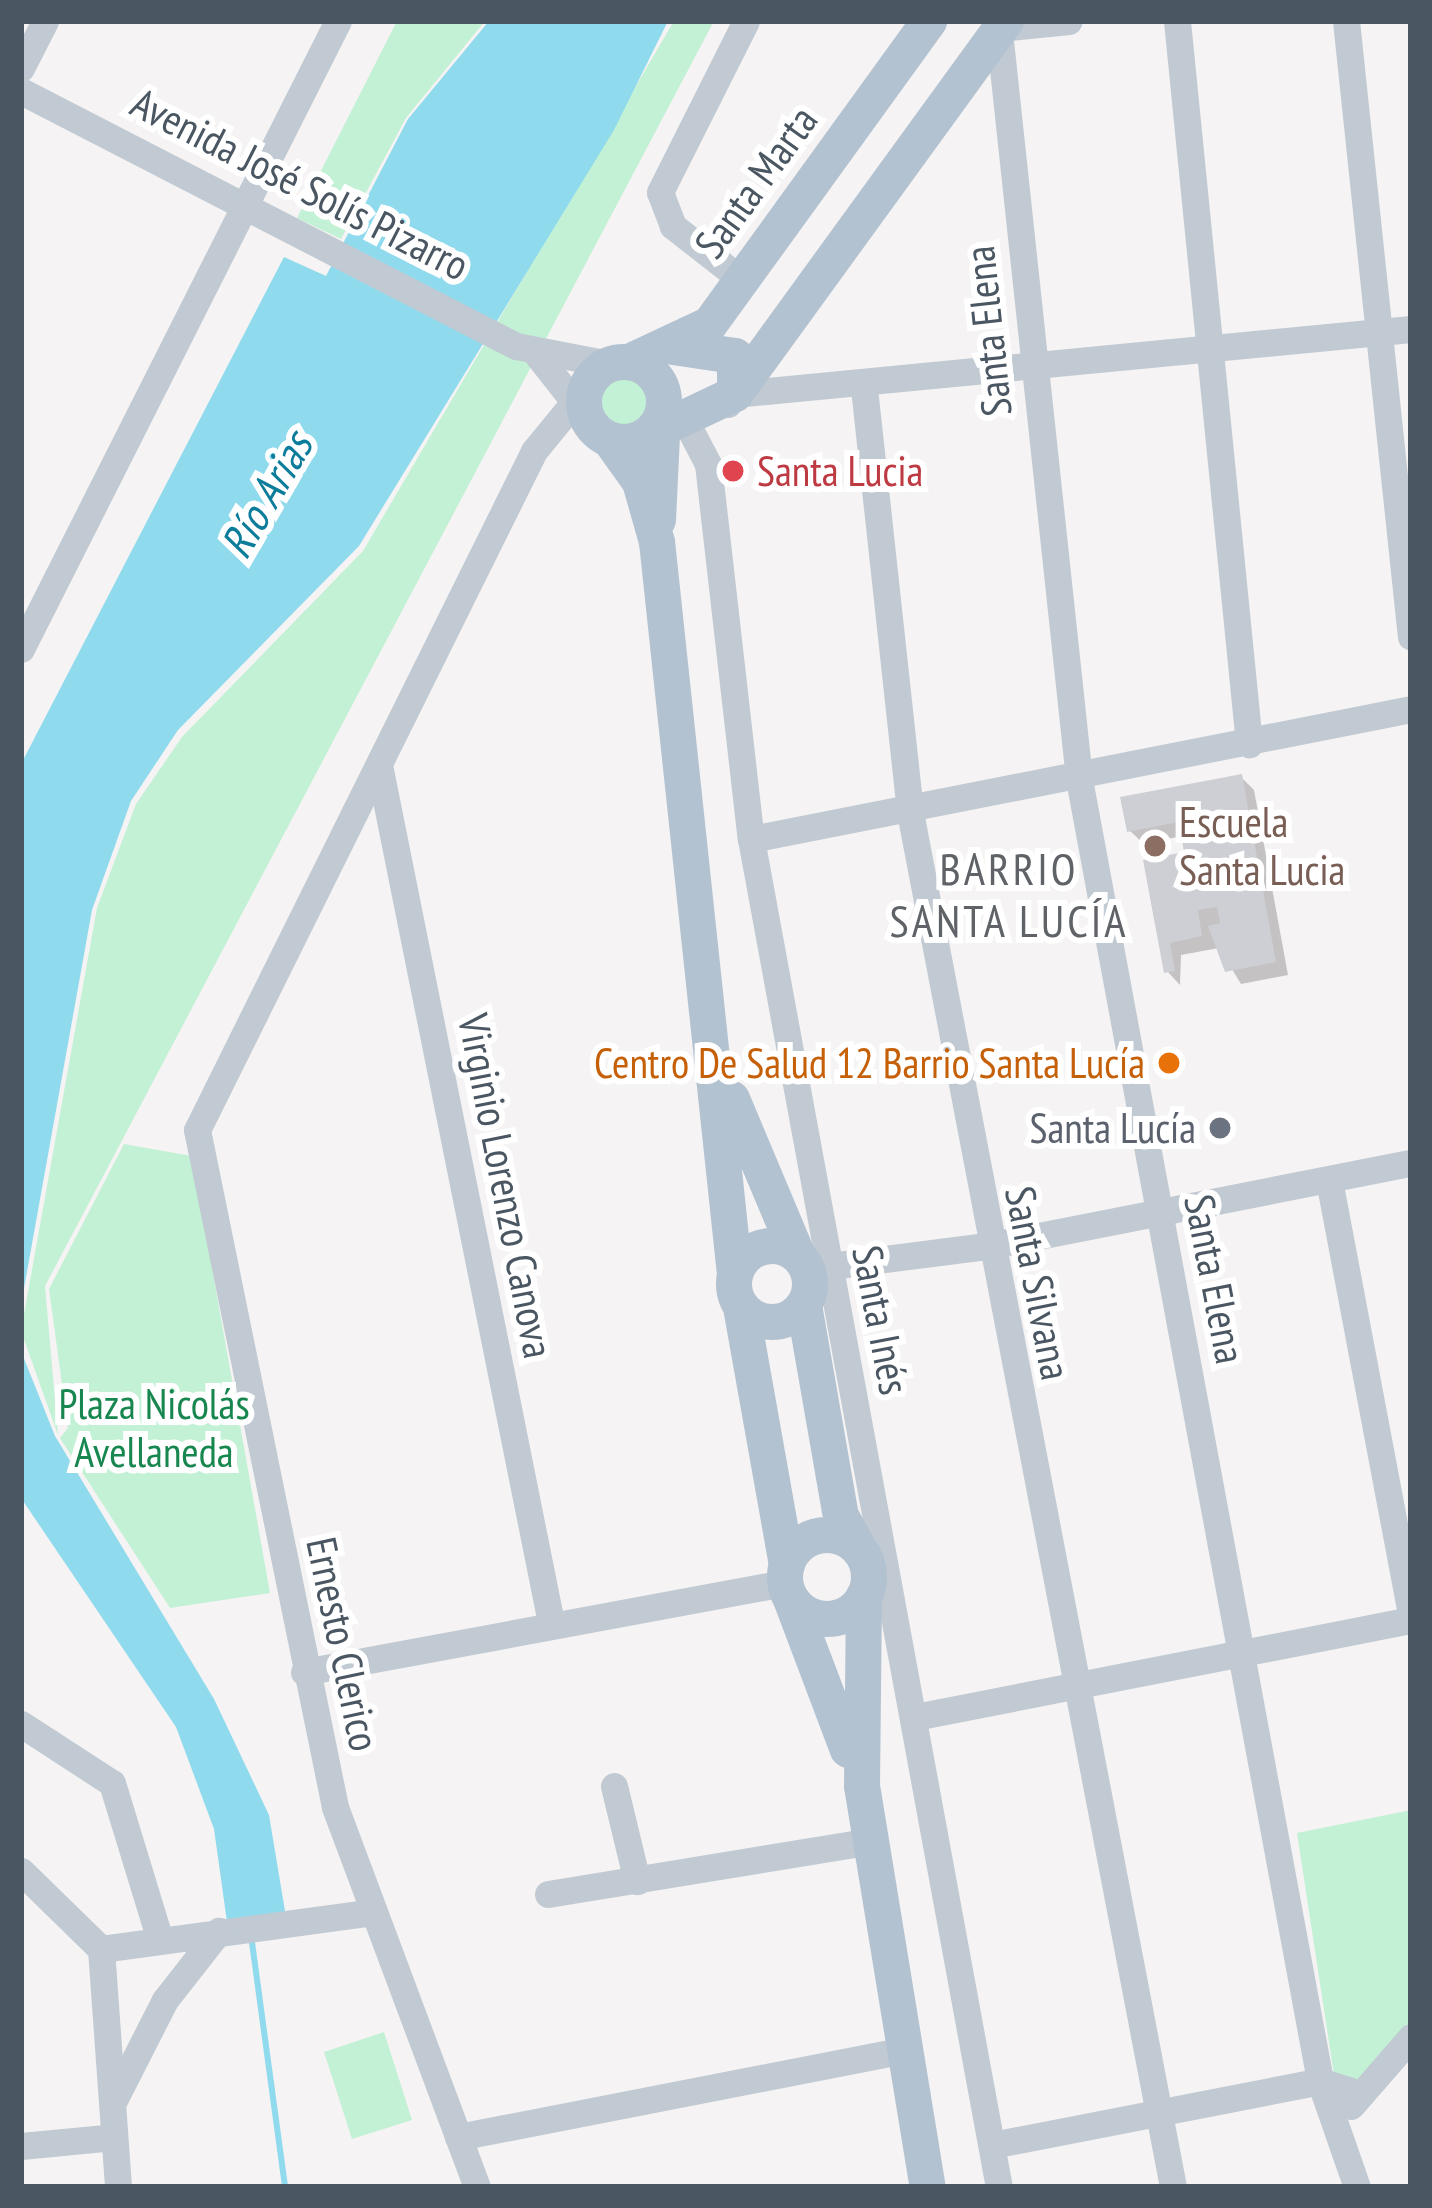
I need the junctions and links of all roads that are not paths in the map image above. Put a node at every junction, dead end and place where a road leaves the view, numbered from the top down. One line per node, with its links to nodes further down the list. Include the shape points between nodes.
1 (45, 21): 9 (street)
2 (338, 21): 11 (street)
3 (746, 21): 12 (street, via 666,173 662,210)
4 (929, 21): 12 (main road, Santa Marta)
5 (1070, 21): 8 (street)
6 (1177, 21): 18 (street)
7 (1346, 21): 14 (street)
8 (1001, 23): 16 (main road); 19 (street, Santa Elena)
9 (21, 68)
10 (21, 91): 11 (street, Avenida José Solís Pizarro)
11 (245, 207): 17 (street, Avenida José Solís Pizarro); 26 (street)
12 (732, 290): 15 (main road, Santa Marta); 16 (main road, via 736,338)
13 (1411, 329): 14 (street)
14 (1381, 333): 18 (street); 25 (street)
15 (670, 347): 21 (main road, via 735,356); 22 (main road, Santa Marta)
16 (773, 349): 21 (main road)
17 (527, 351): 22 (street, Avenida José Solís Pizarro); 22 (street, Avenida José Solís Pizarro)
18 (1206, 354): 19 (street); 28 (street)
19 (1034, 371): 20 (street); 30 (street, Santa Elena)
20 (864, 388): 21 (street); 31 (street, Santa Silvana)
21 (735, 394): 22 (main road); 23 (street, Santa Inés)
22 (626, 407): 23 (street, Santa Inés); 24 (main road, Avenida José Solís Pizarro); 24 (main road, Avenida José Solís Pizarro); 29 (street, via 534,451)
23 (708, 464): 32 (street, Santa Inés)
24 (657, 542): 33 (main road, Avenida José Solís Pizarro, via 676,778)
25 (1411, 637)
26 (21, 649)
27 (1411, 709): 28 (street)
28 (1249, 744): 30 (street)
29 (379, 765): 43 (street, Virginio Lorenzo Canova); 45 (street, Ernesto Clerico, via 206,1101 198,1154)
30 (1079, 779): 31 (street); 36 (street, Santa Elena)
31 (910, 812): 32 (street); 37 (street, Santa Silvana)
32 (752, 839): 38 (street, Santa Inés)
33 (723, 1080): 38 (main road, Avenida José Solís Pizarro); 39 (main road, Avenida José Solís Pizarro)
34 (1411, 1163): 35 (street)
35 (1329, 1180): 36 (street); 42 (street)
36 (1159, 1213): 37 (street); 44 (street, Santa Elena)
37 (988, 1246): 38 (street); 46 (street, Santa Silvana)
38 (809, 1280): 39 (main road, via 773,1322); 39 (main road, via 762,1247); 40 (main road, Avenida José Solís Pizarro, via 841,1516)
39 (739, 1290): 41 (main road, Avenida José Solís Pizarro)
40 (871, 1568): 41 (main road, via 826,1534); 41 (main road, via 830,1619); 47 (street); 50 (main road, Avenida José Solís Pizarro)
41 (788, 1583): 43 (street); 50 (main road, Avenida José Solís Pizarro)
42 (1411, 1617): 44 (street)
43 (551, 1623): 45 (street)
44 (1245, 1652): 46 (street); 61 (street, Santa Elena)
45 (304, 1672): 55 (street, Ernesto Clerico)
46 (1072, 1685): 47 (street); 64 (street, Santa Silvana)
47 (915, 1718): 68 (street)
48 (21, 1724): 57 (street, via 112,1783)
49 (614, 1786): 53 (street)
50 (862, 1786): 51 (main road, Avenida José Solís Pizarro)
51 (870, 1841): 53 (street); 60 (main road, Avenida José Solís Pizarro)
52 (21, 1870): 58 (street)
53 (637, 1881): 54 (street)
54 (548, 1894)
55 (366, 1913): 56 (street); 67 (street, Ernesto Clerico)
56 (227, 1930): 57 (street); 63 (street, via 165,2000)
57 (160, 1940): 58 (street)
58 (101, 1949): 63 (street)
59 (1411, 2037): 62 (street)
60 (904, 2050): 67 (street); 72 (main road, Avenida José Solís Pizarro)
61 (1320, 2081): 62 (street); 64 (street); 65 (street, Santa Elena)
62 (1361, 2094): 65 (street)
63 (111, 2106): 66 (street)
64 (1156, 2114): 68 (street); 74 (street, Santa Silvana)
65 (1336, 2123): 75 (street, Santa Elena)
66 (115, 2137): 69 (street); 70 (street)
67 (458, 2137): 71 (street, Ernesto Clerico)
68 (992, 2145): 73 (street)
69 (21, 2146)
70 (118, 2187)
71 (477, 2187)
72 (928, 2187)
73 (999, 2187)
74 (1173, 2187)
75 (1358, 2187)

